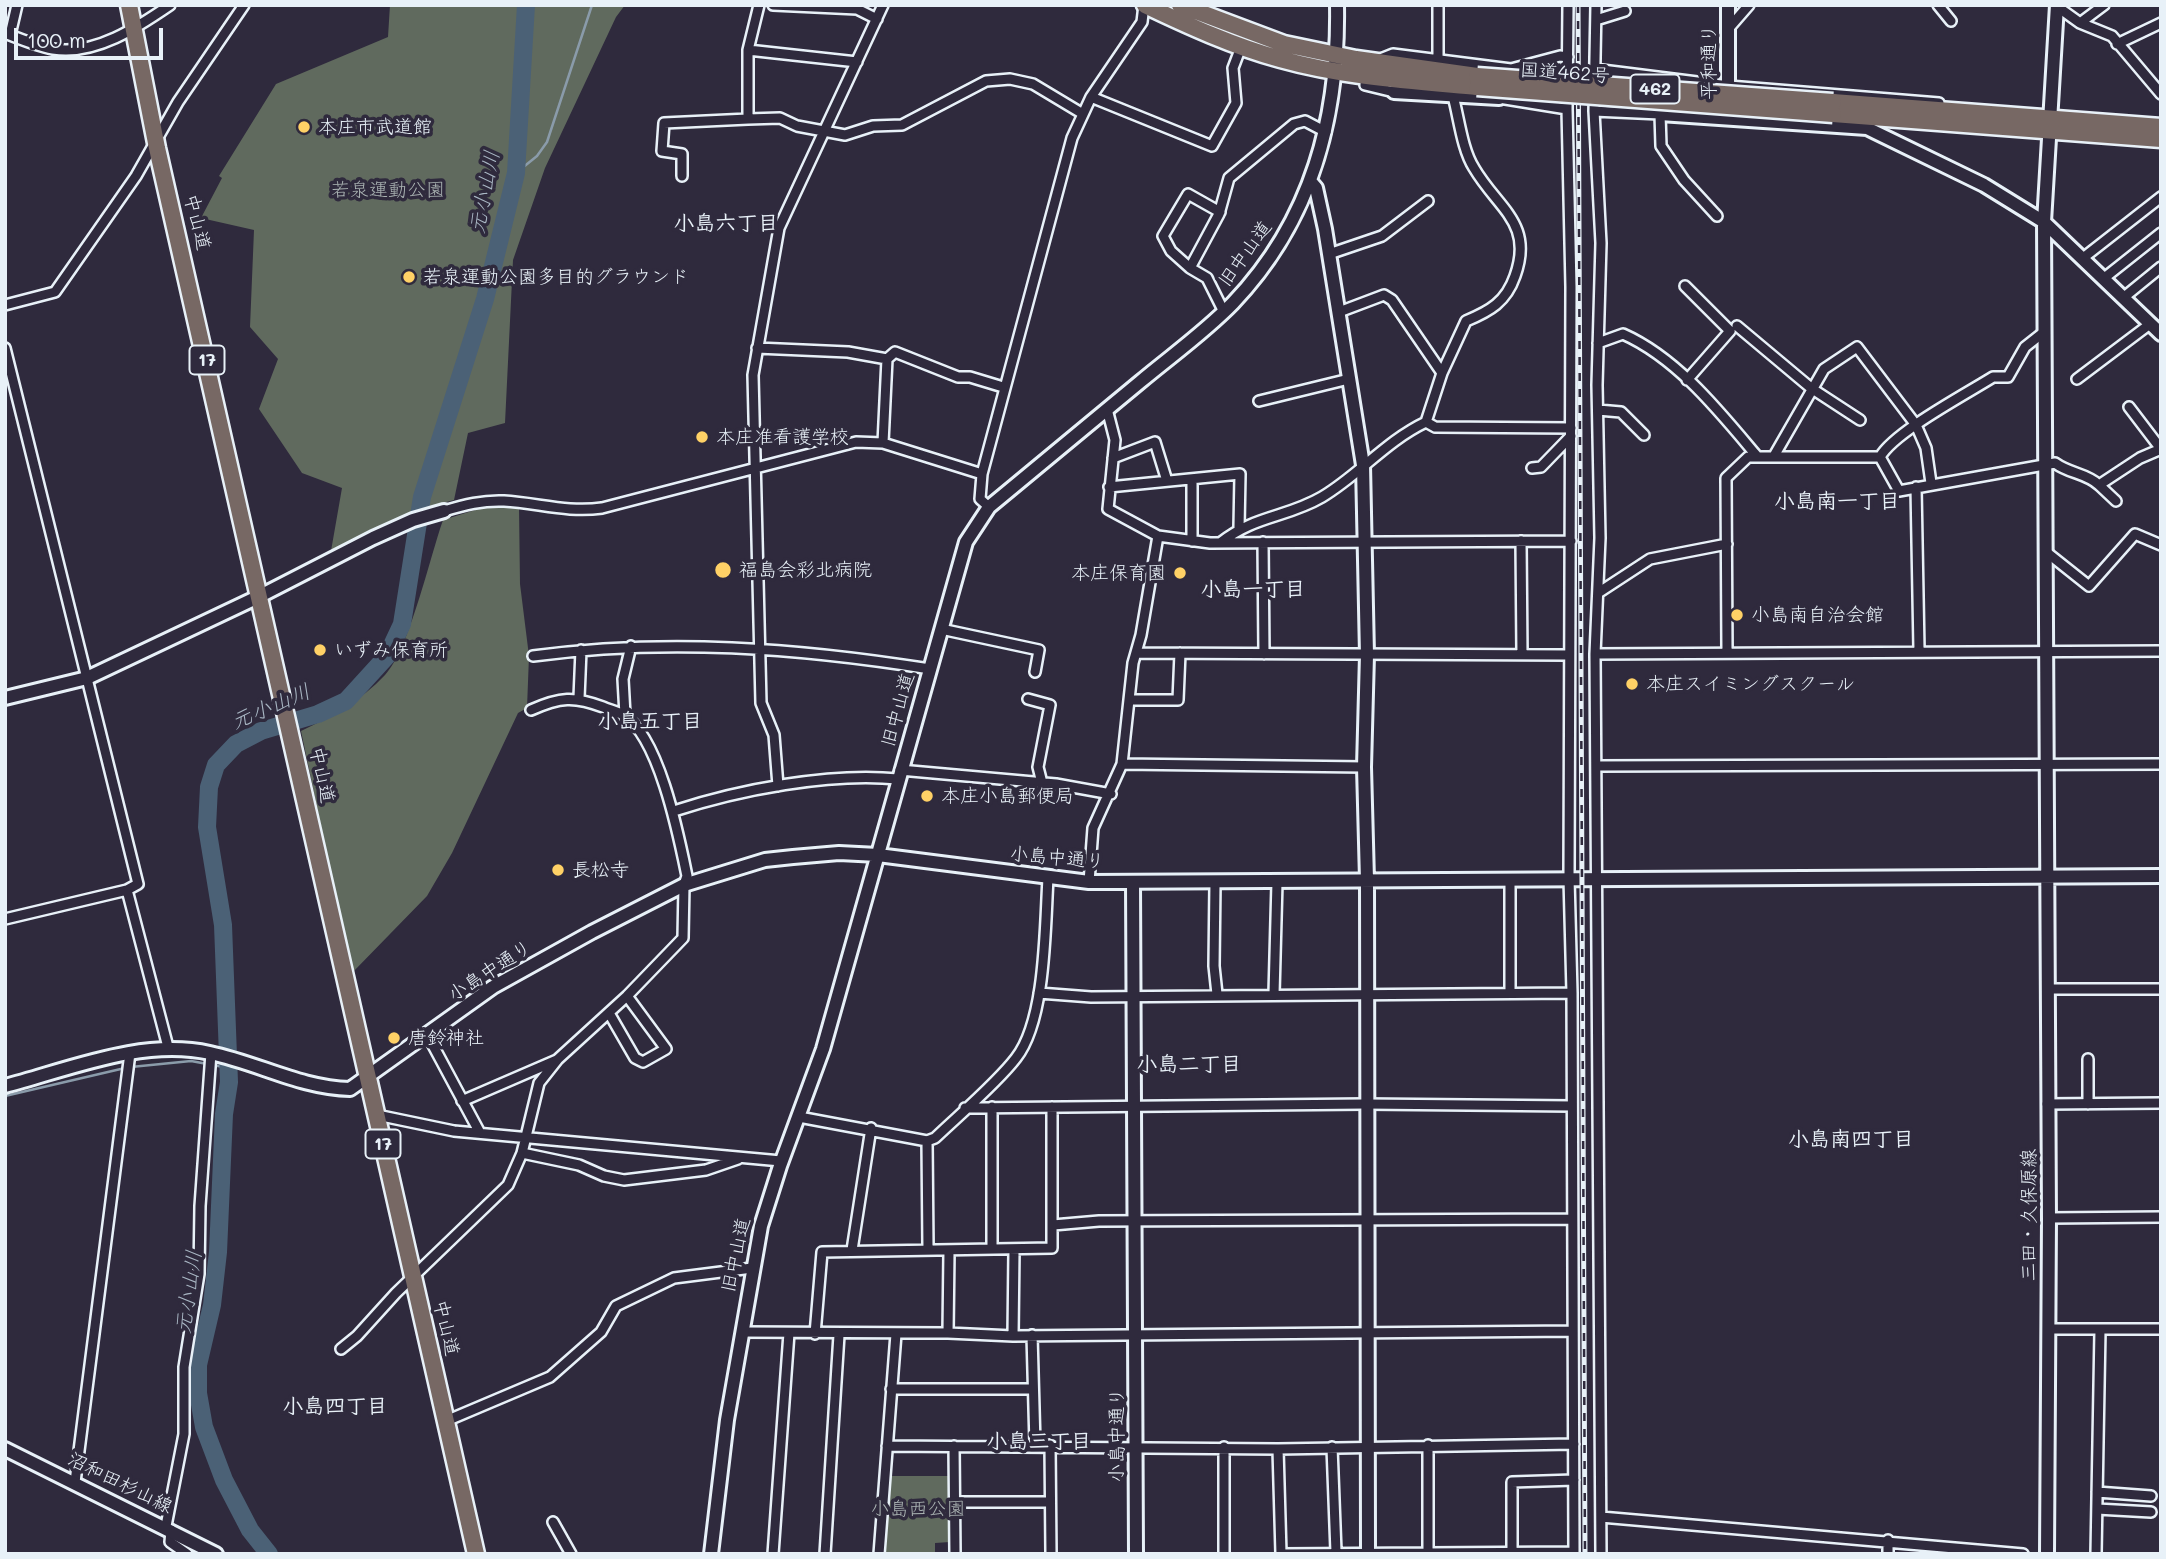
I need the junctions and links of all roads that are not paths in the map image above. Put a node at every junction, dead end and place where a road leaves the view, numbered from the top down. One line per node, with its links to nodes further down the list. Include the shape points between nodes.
1 (17, 5): 27 (street)
2 (129, 5): 26 (highway, 中山道 / 17)
3 (170, 5): 26 (street)
4 (244, 5): 56 (street, via 178,102)
5 (759, 5): 30 (street)
6 (773, 5): 20 (street, via 857,9)
7 (883, 5): 20 (street)
8 (1180, 5): 34 (highway, 国道462号 / 462)
9 (1337, 5): 34 (street, 旧中山道)
10 (1438, 5): 32 (street)
11 (1568, 5): 31 (street)
12 (1596, 5): 21 (street)
13 (1728, 5): 25 (street, 平和通り)
14 (1749, 5): 25 (street)
15 (1938, 5): 22 (street)
16 (2104, 5): 23 (street)
17 (2056, 6): 23 (street); 51 (street, 三田・久保原線)
18 (1625, 10): 21 (street)
19 (1144, 11): 29 (highway, 国道462号 / 462); 41 (street)
20 (877, 19): 33 (street)
21 (1596, 20): 36 (street)
22 (1951, 21)
23 (2080, 23): 28 (street, via 2112,36)
24 (2161, 23): 28 (street)
25 (1729, 28): 37 (street, 平和通り)
26 (133, 30): 27 (street, via 88,47 55,50); 56 (highway, 中山道 / 17)
27 (8, 34)
28 (2117, 44): 39 (street)
29 (1241, 47): 34 (highway, 国道462号 / 462); 41 (street, via 1234,68 1236,103 1212,146)
30 (748, 50): 33 (street); 49 (street)
31 (1568, 57): 32 (street, via 1511,69); 45 (street)
32 (1438, 61): 35 (street, via 1393,54)
33 (857, 62): 53 (street)
34 (1336, 63): 35 (highway, 国道462号 / 462); 54 (street, 旧中山道)
35 (1370, 69): 38 (street, via 1365,85); 44 (highway, 国道462号 / 462, bridge)
36 (1594, 69): 37 (street); 46 (street)
37 (1729, 86): 43 (street); 50 (street, 平和通り)
38 (1394, 92): 40 (street)
39 (2161, 94)
40 (1453, 96): 42 (street); 83 (street, via 1472,166 1509,215 1520,234 1523,253 1501,302 1466,321)
41 (1091, 97): 47 (street)
42 (1499, 98): 45 (street)
43 (1939, 103): 44 (highway, 国道462号 / 462); 51 (highway, 国道462号 / 462)
44 (1833, 108): 51 (highway, 国道462号 / 462)
45 (1567, 109): 96 (street)
46 (1594, 111): 48 (street); 79 (street, via 1601,243)
47 (1083, 114): 53 (street, via 1033,84 1010,79 986,81 902,125 873,126 845,135); 87 (street, via 1060,178)
48 (1660, 114): 50 (street); 62 (street, via 1661,146)
49 (748, 118): 53 (street, via 780,118); 57 (street, via 664,123 662,151 682,154)
50 (1728, 119): 63 (street, via 1867,128 1984,185)
51 (2051, 124): 52 (highway, 国道462号 / 462); 55 (highway, 国道462号 / 462); 63 (street, 三田・久保原線)
52 (2161, 127)
53 (824, 130): 81 (street, via 779,228)
54 (1326, 132): 58 (street, 旧中山道); 61 (street, via 1305,121 1294,124 1229,178)
55 (2161, 139)
56 (156, 144): 72 (street, via 55,292); 129 (highway, 中山道 / 17)
57 (682, 176)
58 (1310, 181): 65 (street); 73 (street, 旧中山道, via 1268,259)
59 (2161, 197): 66 (street)
60 (1428, 201): 65 (street, via 1382,236)
61 (1220, 212): 68 (street); 68 (street, via 1188,194 1163,236 1171,251)
62 (1717, 216)
63 (2044, 222): 66 (street); 77 (street, 三田・久保原線)
64 (2161, 233): 69 (street)
65 (1329, 254): 74 (street)
66 (2083, 258): 69 (street)
67 (2161, 267): 71 (street)
68 (1190, 268): 73 (street, via 1207,278)
69 (2103, 279): 71 (street)
70 (1685, 286): 86 (street, via 1730,331)
71 (2123, 298): 75 (street)
72 (5, 305)
73 (1224, 312): 91 (street, 旧中山道)
74 (1339, 312): 83 (street, via 1384,295); 84 (street)
75 (2150, 324): 78 (street); 85 (street)
76 (1738, 326): 88 (street)
77 (2043, 332): 95 (street, via 2025,346 2008,377 1993,377); 103 (street, 三田・久保原線)
78 (2161, 334)
79 (1598, 342): 86 (street, via 1623,334 1645,344); 92 (street)
80 (5, 348): 148 (street)
81 (757, 348): 82 (street, via 848,352); 105 (street, via 753,375)
82 (887, 359): 87 (street, via 895,352 958,377); 98 (street)
83 (1442, 373): 94 (street)
84 (1349, 379): 89 (street); 104 (street)
85 (2077, 379)
86 (1687, 380): 99 (street)
87 (1003, 387): 107 (street)
88 (1811, 388): 93 (street); 95 (street, via 1824,369 1857,347); 100 (street)
89 (1259, 401)
90 (2129, 407): 111 (street, via 2161,449)
91 (1107, 409): 102 (street, via 1115,440); 115 (street, 旧中山道)
92 (1598, 410): 97 (street, via 1621,412); 128 (street)
93 (1860, 420)
94 (1426, 422): 96 (street, via 1435,427); 104 (street)
95 (1916, 425): 101 (street); 110 (street, via 1926,448)
96 (1571, 432): 106 (street, via 1541,467); 121 (street)
97 (1644, 435)
98 (883, 443): 105 (street, via 856,442); 107 (street)
99 (1756, 455): 100 (street); 125 (street, via 1726,478)
100 (1774, 456): 101 (street)
101 (1880, 457): 113 (street, via 1899,491)
102 (1113, 458): 109 (street, via 1155,442); 112 (street)
103 (2045, 464): 110 (street); 111 (street, via 2088,475); 127 (street, 三田・久保原線)
104 (1363, 465): 117 (street, via 1322,497); 124 (street)
105 (756, 467): 116 (street, via 602,508 578,511 501,501 474,502); 133 (street)
106 (1532, 468)
107 (982, 474): 115 (street, via 981,499)
108 (1192, 479): 109 (street); 117 (street, via 1241,474); 119 (street)
109 (1167, 481): 112 (street)
110 (1931, 483): 113 (street)
111 (2099, 485): 114 (street)
112 (1109, 487): 118 (street, via 1108,509)
113 (1916, 487): 134 (street)
114 (2116, 501)
115 (989, 507): 130 (street, 旧中山道, via 966,542)
116 (444, 511): 129 (street, via 413,520)
117 (1239, 528): 123 (street)
118 (1158, 536): 119 (street); 138 (street)
119 (1192, 541): 123 (street)
120 (1521, 541): 121 (street); 124 (street); 143 (street)
121 (1571, 541): 144 (street)
122 (1263, 542): 123 (street); 124 (street); 140 (street)
123 (1220, 543)
124 (1363, 543): 142 (street)
125 (1727, 544): 128 (street, via 1650,559); 136 (street)
126 (2161, 545): 127 (street, via 2135,534 2089,586)
127 (2045, 551): 137 (street, 三田・久保原線)
128 (1598, 593): 141 (street)
129 (260, 596): 148 (street); 197 (highway, 中山道 / 17)
130 (941, 629): 146 (street, 旧中山道); 147 (street, via 1039,650)
131 (631, 646): 132 (street); 133 (street); 154 (street, via 623,679)
132 (581, 650): 145 (street); 150 (street)
133 (759, 650): 146 (street, via 830,653); 162 (street, via 761,703 774,735)
134 (1919, 650): 136 (street); 137 (street)
135 (2161, 651): 137 (street)
136 (1727, 652): 141 (street)
137 (2046, 652): 156 (street, 三田・久保原線)
138 (1138, 653): 139 (street); 152 (street)
139 (1180, 653): 140 (street); 152 (street, via 1178,700)
140 (1264, 653): 142 (street)
141 (1595, 654): 159 (street)
142 (1367, 655): 143 (street); 158 (street)
143 (1522, 655): 144 (street)
144 (1569, 655): 169 (street)
145 (533, 656)
146 (930, 669): 160 (street, 旧中山道)
147 (1035, 672)
148 (87, 678): 149 (street); 178 (street, via 138,884)
149 (5, 698)
150 (579, 698): 153 (street, via 551,701); 154 (street)
151 (1028, 699): 161 (street, via 1050,705 1038,767)
152 (1131, 700): 155 (street)
153 (531, 710)
154 (625, 715): 164 (street, via 646,740)
155 (1122, 764): 158 (street); 163 (street)
156 (2046, 764): 157 (street); 159 (street); 166 (street, 三田・久保原線)
157 (2161, 764)
158 (1364, 766): 171 (street)
159 (1598, 766): 170 (street)
160 (899, 774): 161 (street); 162 (street); 165 (street, 旧中山道)
161 (1042, 783): 163 (street)
162 (778, 786): 164 (street)
163 (1111, 794): 173 (street, via 1093,828)
164 (674, 811): 177 (street, via 687,876)
165 (878, 855): 168 (street, 小島中通り); 177 (street, 小島中通り, via 839,853 765,860); 210 (street, 旧中山道, via 823,1049)
166 (2046, 876): 167 (street); 170 (street); 180 (street, 三田・久保原線)
167 (2161, 876)
168 (1048, 878): 173 (street, 小島中通り); 182 (street)
169 (1569, 878): 170 (street); 172 (street); 185 (street)
170 (1596, 878): 269 (street)
171 (1367, 880): 172 (street); 175 (street); 187 (street)
172 (1510, 880): 184 (street)
173 (1089, 882): 174 (street, 小島中通り)
174 (1133, 882): 176 (street); 189 (street, 小島中通り)
175 (1277, 882): 176 (street); 186 (street)
176 (1215, 883): 183 (street)
177 (684, 885): 188 (street, via 682,938); 191 (street, 小島中通り, via 494,987)
178 (127, 890): 179 (street); 192 (street)
179 (5, 919)
180 (2047, 989): 181 (street); 202 (street, 三田・久保原線)
181 (2161, 989)
182 (1038, 993): 189 (street); 208 (street, via 1017,1058)
183 (1217, 993): 186 (street); 189 (street)
184 (1510, 993): 185 (street); 187 (street)
185 (1572, 993): 204 (street)
186 (1274, 994): 187 (street)
187 (1365, 994): 201 (street)
188 (627, 996): 190 (street); 190 (street, via 666,1049 643,1062 635,1058)
189 (1133, 996): 207 (street, 小島中通り)
190 (609, 1013): 195 (street)
191 (428, 1036): 197 (street, 小島中通り); 199 (street)
192 (168, 1047): 193 (street, 小島中通り); 194 (street, 小島中通り)
193 (130, 1053): 198 (street, 小島中通り); 262 (street)
194 (216, 1054): 197 (street, 小島中通り, via 324,1089 350,1089); 271 (street, via 200,1206 199,1274 184,1367 184,1434)
195 (558, 1059): 199 (street); 213 (street, via 539,1083)
196 (2088, 1059): 203 (street)
197 (368, 1079): 209 (highway, 中山道 / 17)
198 (5, 1086)
199 (462, 1101): 212 (street)
200 (2161, 1102): 203 (street)
201 (1368, 1104): 204 (street); 207 (street); 220 (street)
202 (2047, 1104): 203 (street); 219 (street, 三田・久保原線)
203 (2088, 1104)
204 (1572, 1106): 221 (street)
205 (992, 1107): 206 (street); 208 (street); 225 (street)
206 (1052, 1107): 207 (street); 223 (street)
207 (1134, 1107): 222 (street, 小島中通り)
208 (965, 1108): 214 (street)
209 (377, 1115): 212 (street); 230 (highway, 中山道 / 17)
210 (799, 1116): 211 (street); 217 (street, 旧中山道)
211 (871, 1128): 214 (street); 226 (street)
212 (480, 1133): 213 (street)
213 (527, 1136): 215 (street); 216 (street)
214 (927, 1141): 224 (street)
215 (522, 1153): 216 (street, via 625,1180 706,1170); 230 (street, via 508,1185)
216 (744, 1157): 217 (street)
217 (781, 1161): 229 (street, 旧中山道)
218 (2161, 1217): 219 (street)
219 (2049, 1218): 231 (street, 三田・久保原線)
220 (1366, 1219): 221 (street); 222 (street); 236 (street)
221 (1572, 1219): 234 (street)
222 (1135, 1221): 223 (street); 243 (street, 小島中通り)
223 (1053, 1225): 227 (street, via 1052,1248)
224 (929, 1248): 226 (street); 228 (street)
225 (992, 1249): 227 (street); 228 (street)
226 (852, 1250): 239 (street, via 822,1252)
227 (1014, 1250): 244 (street)
228 (950, 1251): 238 (street)
229 (752, 1268): 235 (street, 旧中山道); 248 (street, via 674,1278 616,1306 601,1332 550,1377)
230 (412, 1279): 245 (street); 248 (highway, 中山道 / 17)
231 (2048, 1329): 233 (street); 294 (street, 三田・久保原線)
232 (2161, 1329): 233 (street)
233 (2100, 1330): 263 (street)
234 (1573, 1331): 236 (street); 249 (street)
235 (741, 1332): 237 (street); 282 (street, 旧中山道)
236 (1367, 1332): 243 (street); 251 (street)
237 (789, 1333): 239 (street); 283 (street)
238 (948, 1333): 240 (street); 244 (street)
239 (815, 1334): 241 (street)
240 (896, 1334): 241 (street); 246 (street)
241 (839, 1335): 284 (street)
242 (1032, 1335): 243 (street); 244 (street); 247 (street)
243 (1136, 1335): 255 (street, 小島中通り)
244 (1013, 1336)
245 (341, 1349)
246 (891, 1390): 247 (street); 253 (street)
247 (1033, 1390): 250 (street)
248 (446, 1421): 280 (highway, 中山道 / 17)
249 (1574, 1444): 252 (street); 261 (street)
250 (1035, 1445): 254 (street); 256 (street)
251 (1368, 1445): 252 (street); 258 (street); 276 (street)
252 (1428, 1445): 274 (street)
253 (887, 1446): 256 (street); 285 (street)
254 (1050, 1446): 255 (street); 266 (street)
255 (1136, 1446): 257 (street); 288 (street, 小島中通り)
256 (954, 1447): 265 (street)
257 (1224, 1447): 259 (street); 289 (street)
258 (1332, 1447): 259 (street); 273 (street)
259 (1278, 1449): 290 (street)
260 (5, 1450): 262 (street, 沼和田杉山線)
261 (1574, 1480): 275 (street, via 1512,1482); 277 (street)
262 (75, 1482): 271 (street, 沼和田杉山線)
263 (2097, 1492): 264 (street); 267 (street)
264 (2151, 1496)
265 (955, 1502): 266 (street); 286 (street)
266 (1050, 1503): 287 (street)
267 (2097, 1509): 268 (street); 295 (street)
268 (2151, 1513)
269 (1601, 1517): 272 (street); 291 (street)
270 (553, 1522): 281 (street)
271 (169, 1528): 278 (street, via 170,1542); 279 (street, 沼和田杉山線)
272 (1888, 1540): 292 (street); 293 (street)
273 (1336, 1552): 276 (street); 290 (street)
274 (1428, 1552): 275 (street); 276 (street)
275 (1512, 1552): 277 (street)
276 (1369, 1553)
277 (1574, 1553)
278 (187, 1554)
279 (216, 1554)
280 (476, 1554)
281 (571, 1554)
282 (711, 1554)
283 (773, 1554)
284 (825, 1554)
285 (879, 1554)
286 (955, 1554)
287 (1051, 1554)
288 (1136, 1554)
289 (1224, 1554)
290 (1282, 1554)
291 (1601, 1554)
292 (1888, 1554)
293 (2023, 1554)
294 (2047, 1554)
295 (2096, 1554)

